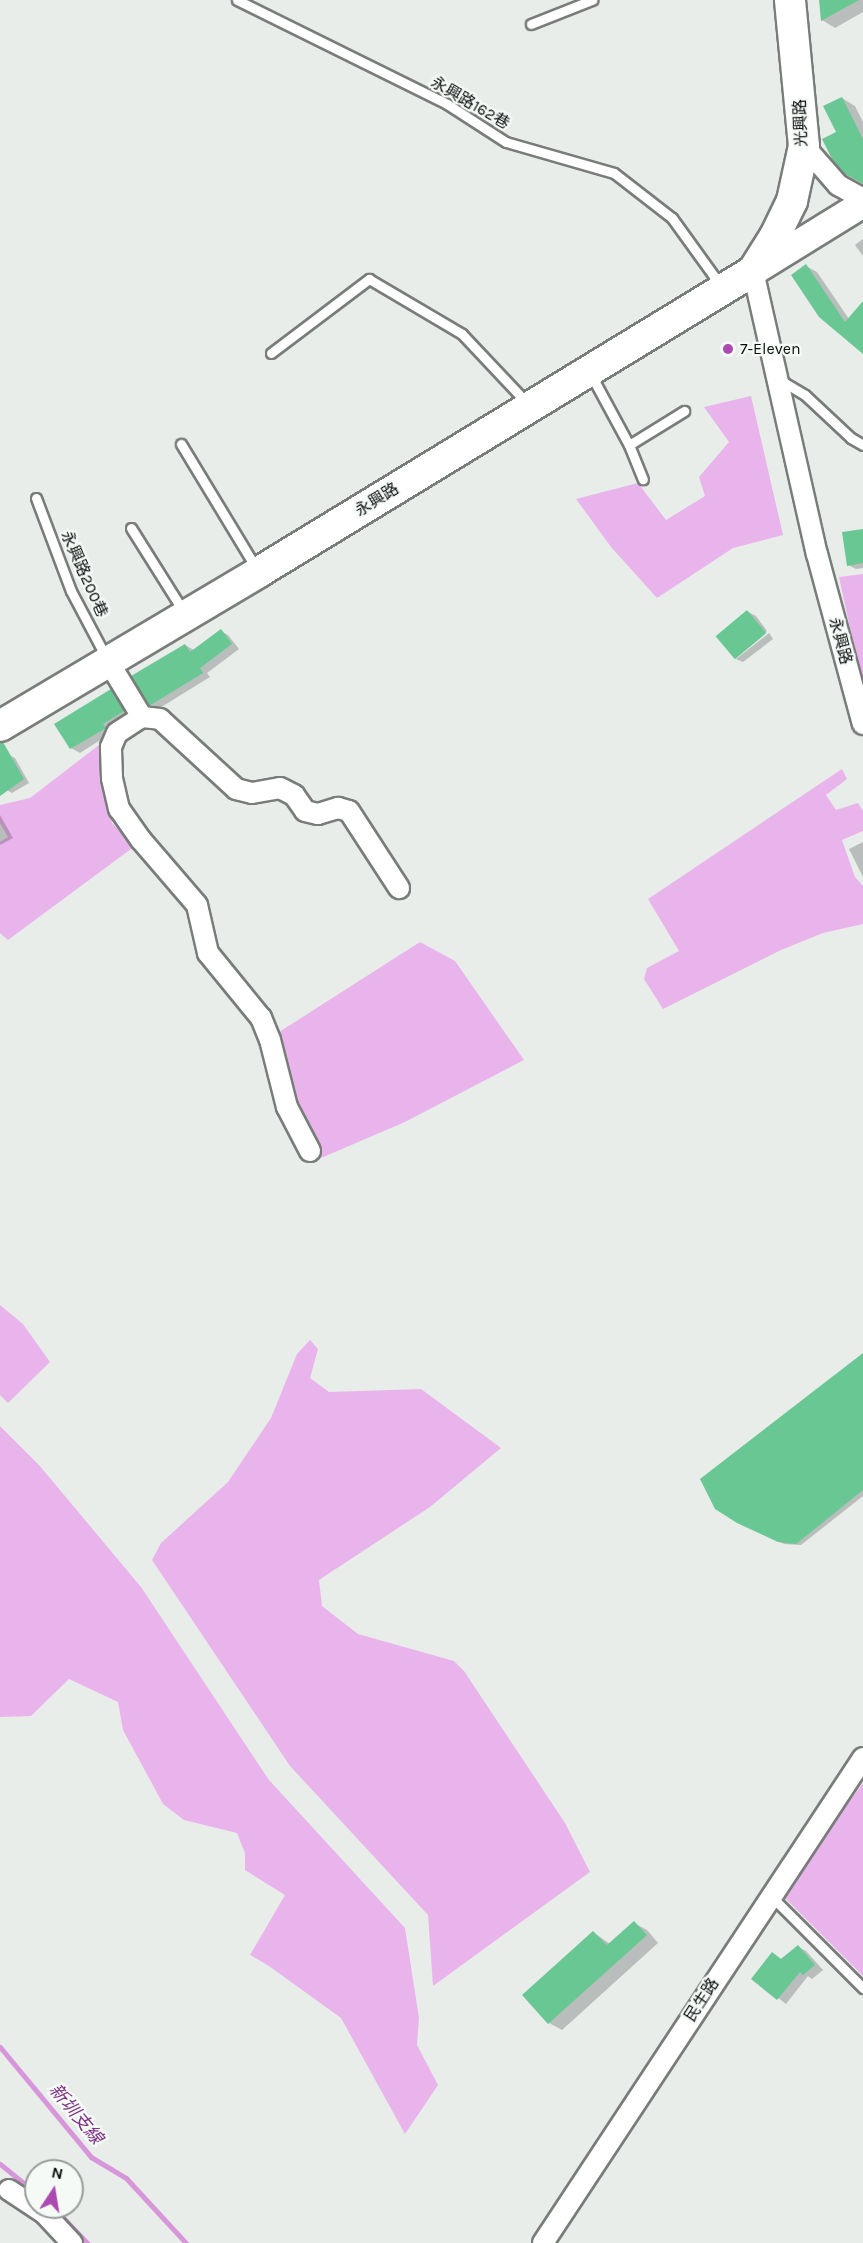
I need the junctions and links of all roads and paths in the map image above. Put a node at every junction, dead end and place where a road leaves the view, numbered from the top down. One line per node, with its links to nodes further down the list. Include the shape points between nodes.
1 (237, 0): 8 (lane, 永興路162巷, via 447,104 506,142 614,173 672,218)
2 (592, 0): 4 (lane)
3 (790, 0): 5 (main road, 光興路)
4 (531, 24)
5 (804, 146): 6 (street, via 838,185); 7 (main road, 光興路, via 792,201)
6 (863, 201): 7 (street, 永興路)
7 (753, 271): 8 (main road, 永興路); 11 (street, 永興路)
8 (724, 291): 10 (main road, 永興路)
9 (271, 353): 12 (lane, via 369,279 462,334)
10 (589, 371): 12 (main road, 永興路); 15 (lane)
11 (775, 377): 16 (lane, via 805,395); 23 (street, 永興路, via 817,555)
12 (530, 406): 20 (main road, 永興路)
13 (684, 411): 15 (lane)
14 (181, 444): 20 (lane)
15 (629, 445): 17 (lane)
16 (863, 445)
17 (643, 479)
18 (36, 498): 22 (lane, 永興路200巷, via 71,591)
19 (131, 528): 21 (lane)
20 (259, 572): 21 (main road, 永興路)
21 (185, 614): 22 (main road, 永興路)
22 (108, 661): 24 (street); 26 (main road, 永興路)
23 (859, 692): 25 (street)
24 (142, 717): 27 (street, via 160,719 236,789 252,793 280,788 294,795 305,811 349,811); 28 (street, via 117,733 111,747 119,809 197,905 208,953 261,1018 288,1107)
25 (863, 724)
26 (0, 726)
27 (399, 888)
28 (310, 1151)
29 (863, 1758): 30 (street, 民生路)
30 (770, 1895): 31 (lane); 34 (street, 民生路)
31 (863, 1988)
32 (9, 2190): 33 (street, via 44,2213)
33 (72, 2243)
34 (543, 2243)

